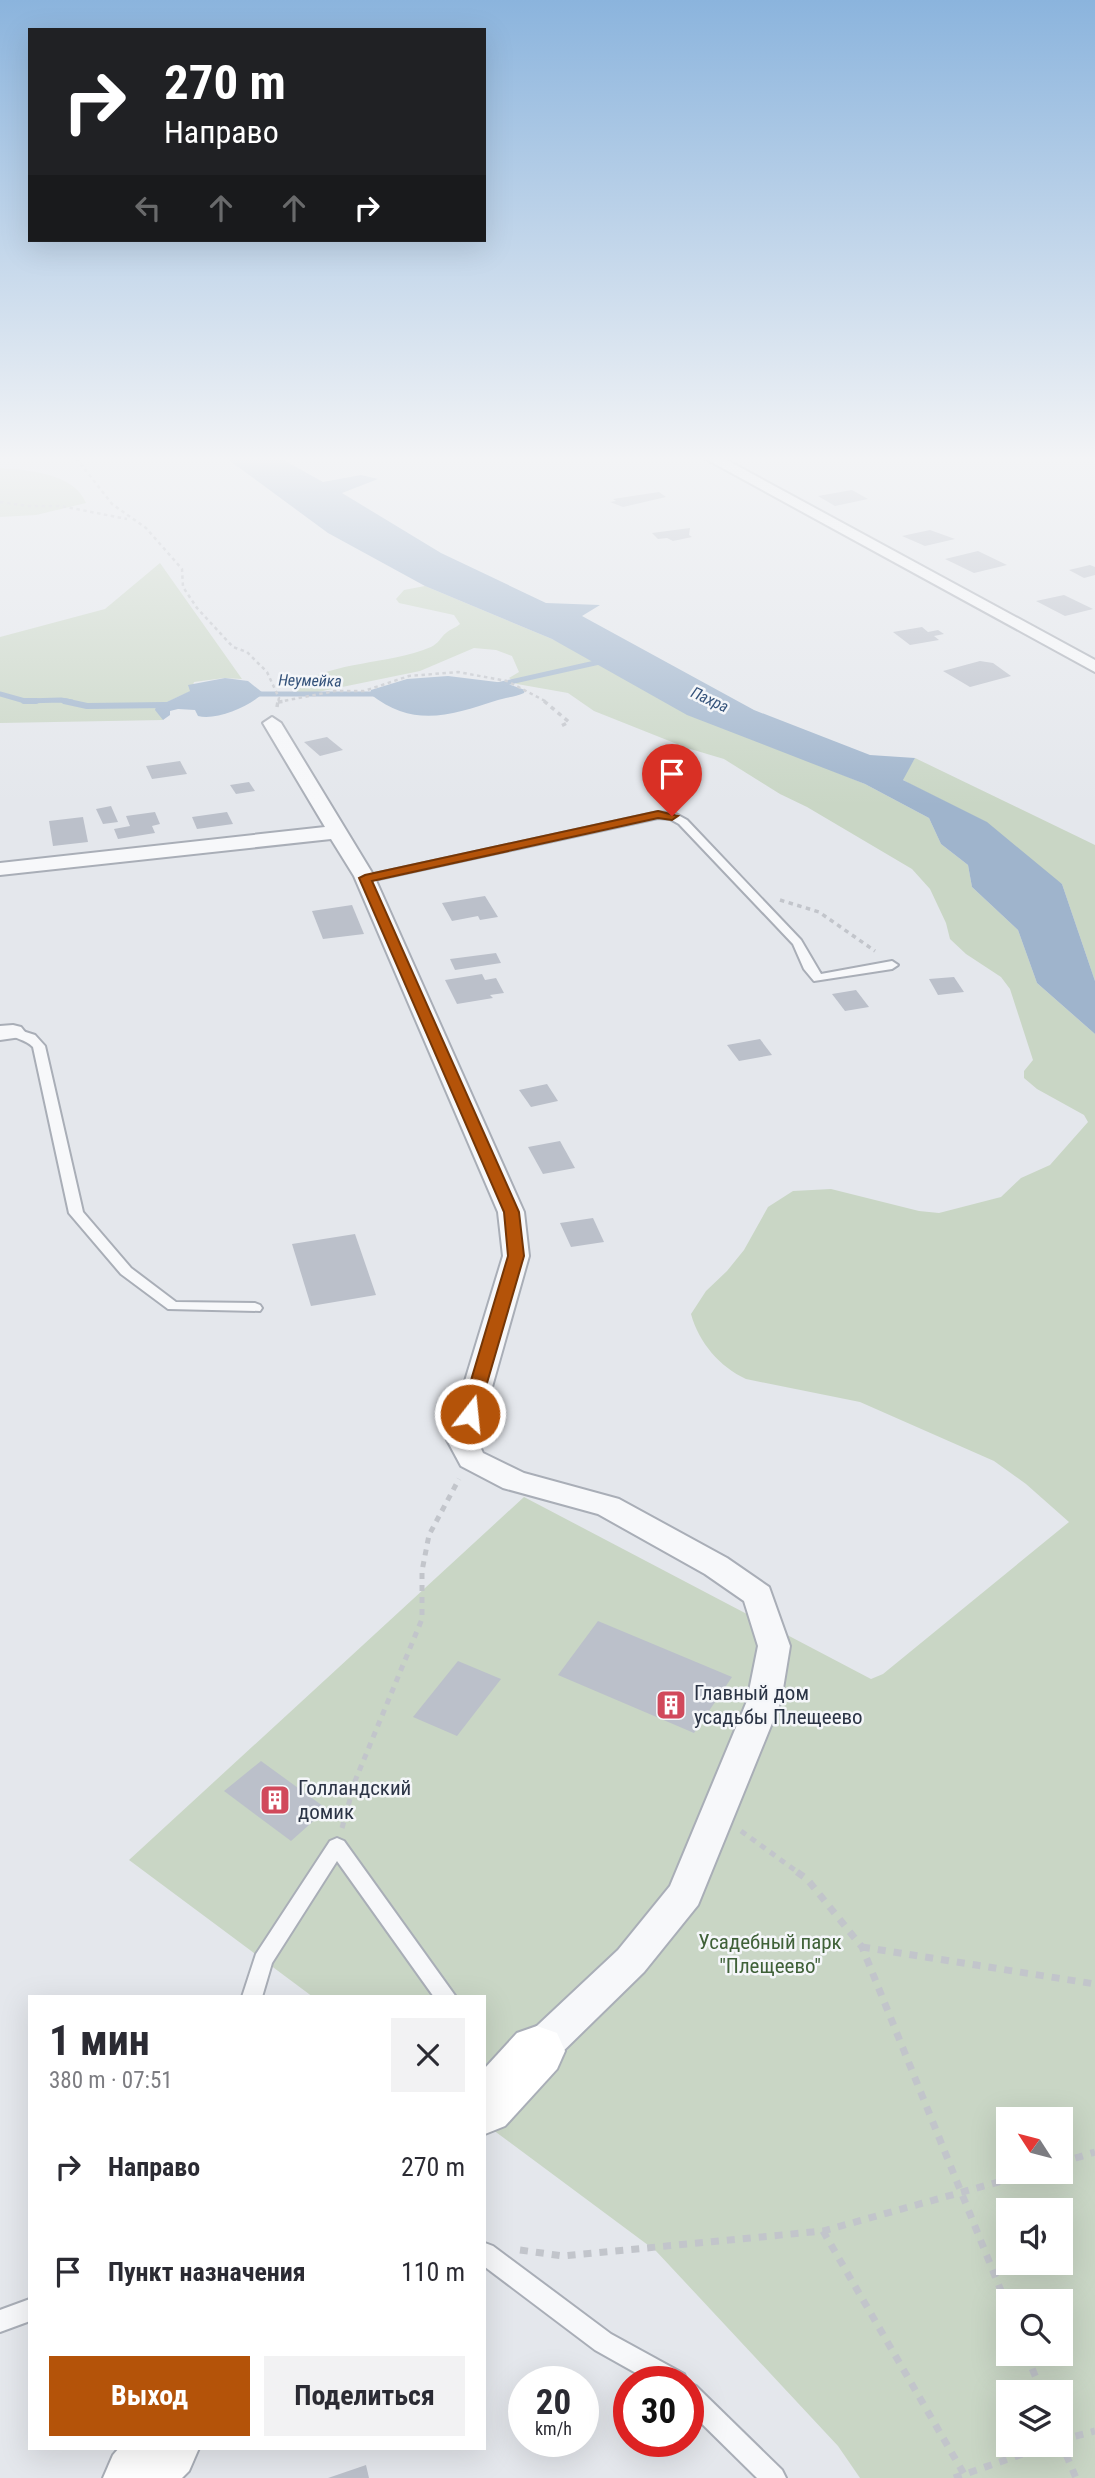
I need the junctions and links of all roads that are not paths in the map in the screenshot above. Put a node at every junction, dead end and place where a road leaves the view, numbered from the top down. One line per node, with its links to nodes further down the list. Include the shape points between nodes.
1 (923, 574): 2 (street)
2 (1095, 667)
3 (277, 708): 4 (street)
4 (337, 832): 5 (street); 6 (street)
5 (0, 869)
6 (365, 878): 7 (lane, via 658,814 672,816 759,898 804,949 808,969 818,978); 12 (street, via 512,1212 516,1256 462,1440 471,1459 514,1481 608,1506 716,1566 758,1595 774,1646 764,1701 685,1894 631,1961)
7 (892, 965)
8 (7, 1032): 9 (lane, via 31,1038 39,1046 76,1213 126,1271 173,1307)
9 (255, 1308)
10 (253, 1995): 11 (lane, via 264,1960 337,1846)
11 (445, 1995)
12 (537, 2051): 13 (street)
13 (487, 2096)
14 (486, 2256): 17 (lane, via 603,2342)
15 (28, 2311): 16 (lane)
16 (0, 2321)
17 (647, 2366)
18 (704, 2410): 21 (lane)
19 (164, 2450): 20 (street)
20 (136, 2478)
21 (774, 2478)

